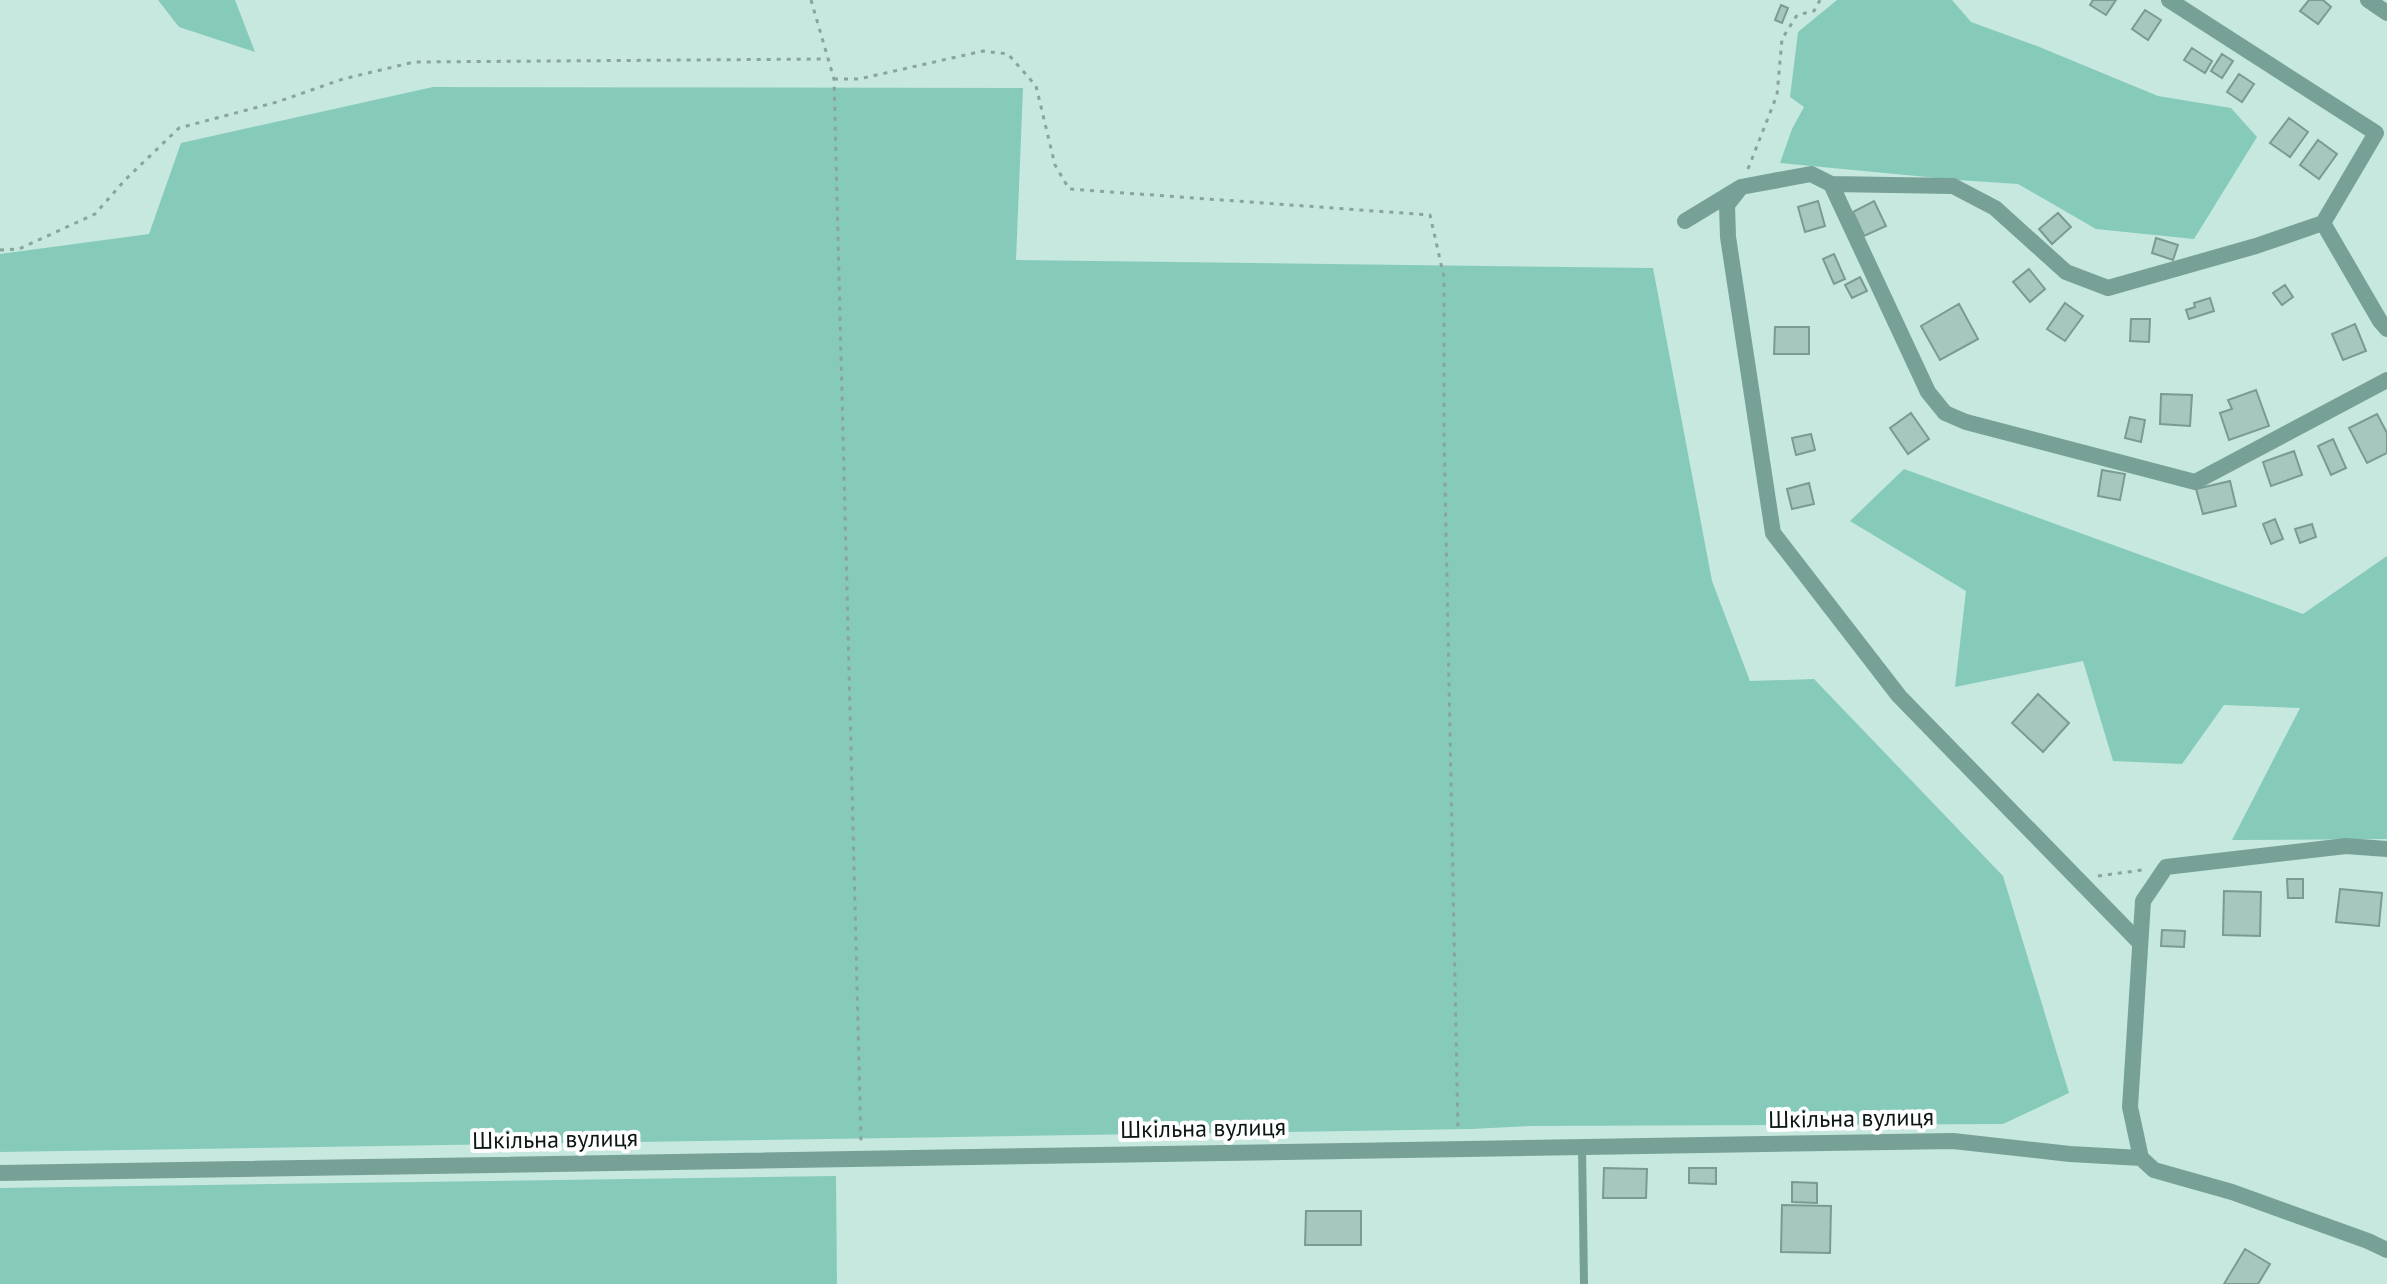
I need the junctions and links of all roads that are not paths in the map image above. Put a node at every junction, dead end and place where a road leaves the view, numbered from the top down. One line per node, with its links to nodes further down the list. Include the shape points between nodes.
1 (2169, 0): 4 (street)
2 (2368, 0): 3 (street)
3 (2387, 13)
4 (2381, 130): 8 (street)
5 (1831, 184): 6 (street, via 1811,174); 8 (street, via 1953,186 1995,208 2066,272 2108,288); 10 (street, via 1928,392 1945,413 1966,422 2195,482)
6 (1741, 187): 7 (street); 12 (street, via 1727,205 1728,237 1773,533 1899,696)
7 (1685, 221)
8 (2323, 223): 9 (street)
9 (2387, 329)
10 (2387, 380)
11 (2387, 849): 12 (street, via 2346,846 2166,867 2143,901)
12 (2140, 943): 14 (street, via 2130,1107)
13 (1582, 1146): 14 (street, Шкільна вулиця, via 1953,1141); 15 (street, Шкільна вулиця); 17 (lane)
14 (2141, 1158): 16 (street, Шкільна вулиця, via 2154,1170 2232,1192)
15 (0, 1173)
16 (2387, 1250)
17 (1584, 1284)

